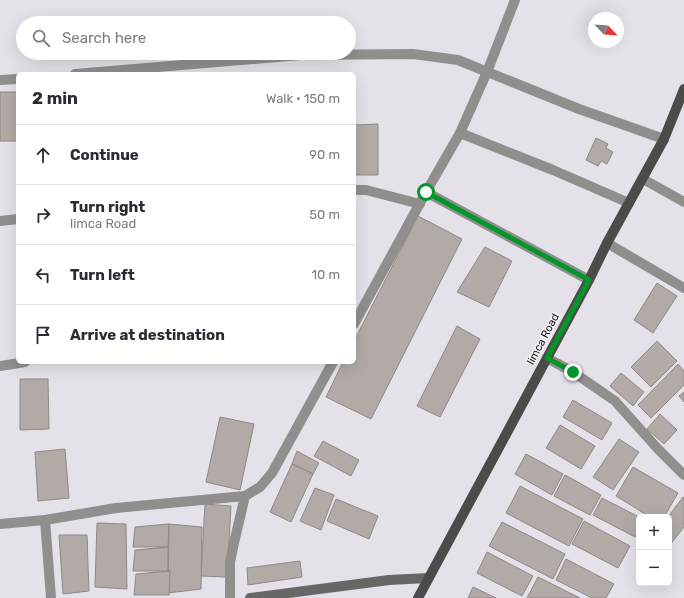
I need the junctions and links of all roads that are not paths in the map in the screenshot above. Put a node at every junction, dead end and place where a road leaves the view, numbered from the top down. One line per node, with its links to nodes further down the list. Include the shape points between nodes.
1 (515, 0): 5 (street)
2 (356, 55): 5 (street, via 413,54 458,60)
3 (242, 60): 4 (street)
4 (99, 72)
5 (488, 72): 9 (street); 10 (street, via 579,109)
6 (16, 79): 7 (street)
7 (0, 80)
8 (684, 89): 10 (main road, limca Road)
9 (460, 133): 13 (street); 15 (street)
10 (664, 139): 11 (main road, limca Road)
11 (643, 179): 14 (street); 15 (main road, limca Road)
12 (356, 190): 16 (street, via 366,190)
13 (426, 192): 16 (street); 20 (street)
14 (684, 202)
15 (629, 203): 19 (main road, limca Road)
16 (420, 204): 22 (street)
17 (16, 219): 18 (street)
18 (0, 221)
19 (607, 243): 20 (main road, limca Road); 21 (street)
20 (589, 280): 23 (main road, limca Road)
21 (684, 288)
22 (356, 320)
23 (547, 358): 27 (street, via 573,372 615,401); 31 (main road, limca Road)
24 (16, 363): 26 (street)
25 (332, 364): 28 (street, via 272,473 260,487)
26 (0, 366)
27 (684, 475)
28 (245, 496): 29 (street, via 116,508); 33 (street, via 230,562)
29 (45, 520): 30 (street); 32 (street)
30 (0, 524)
31 (428, 578): 34 (street, via 389,580); 35 (main road, limca Road)
32 (51, 598)
33 (230, 598)
34 (250, 598)
35 (418, 598)

